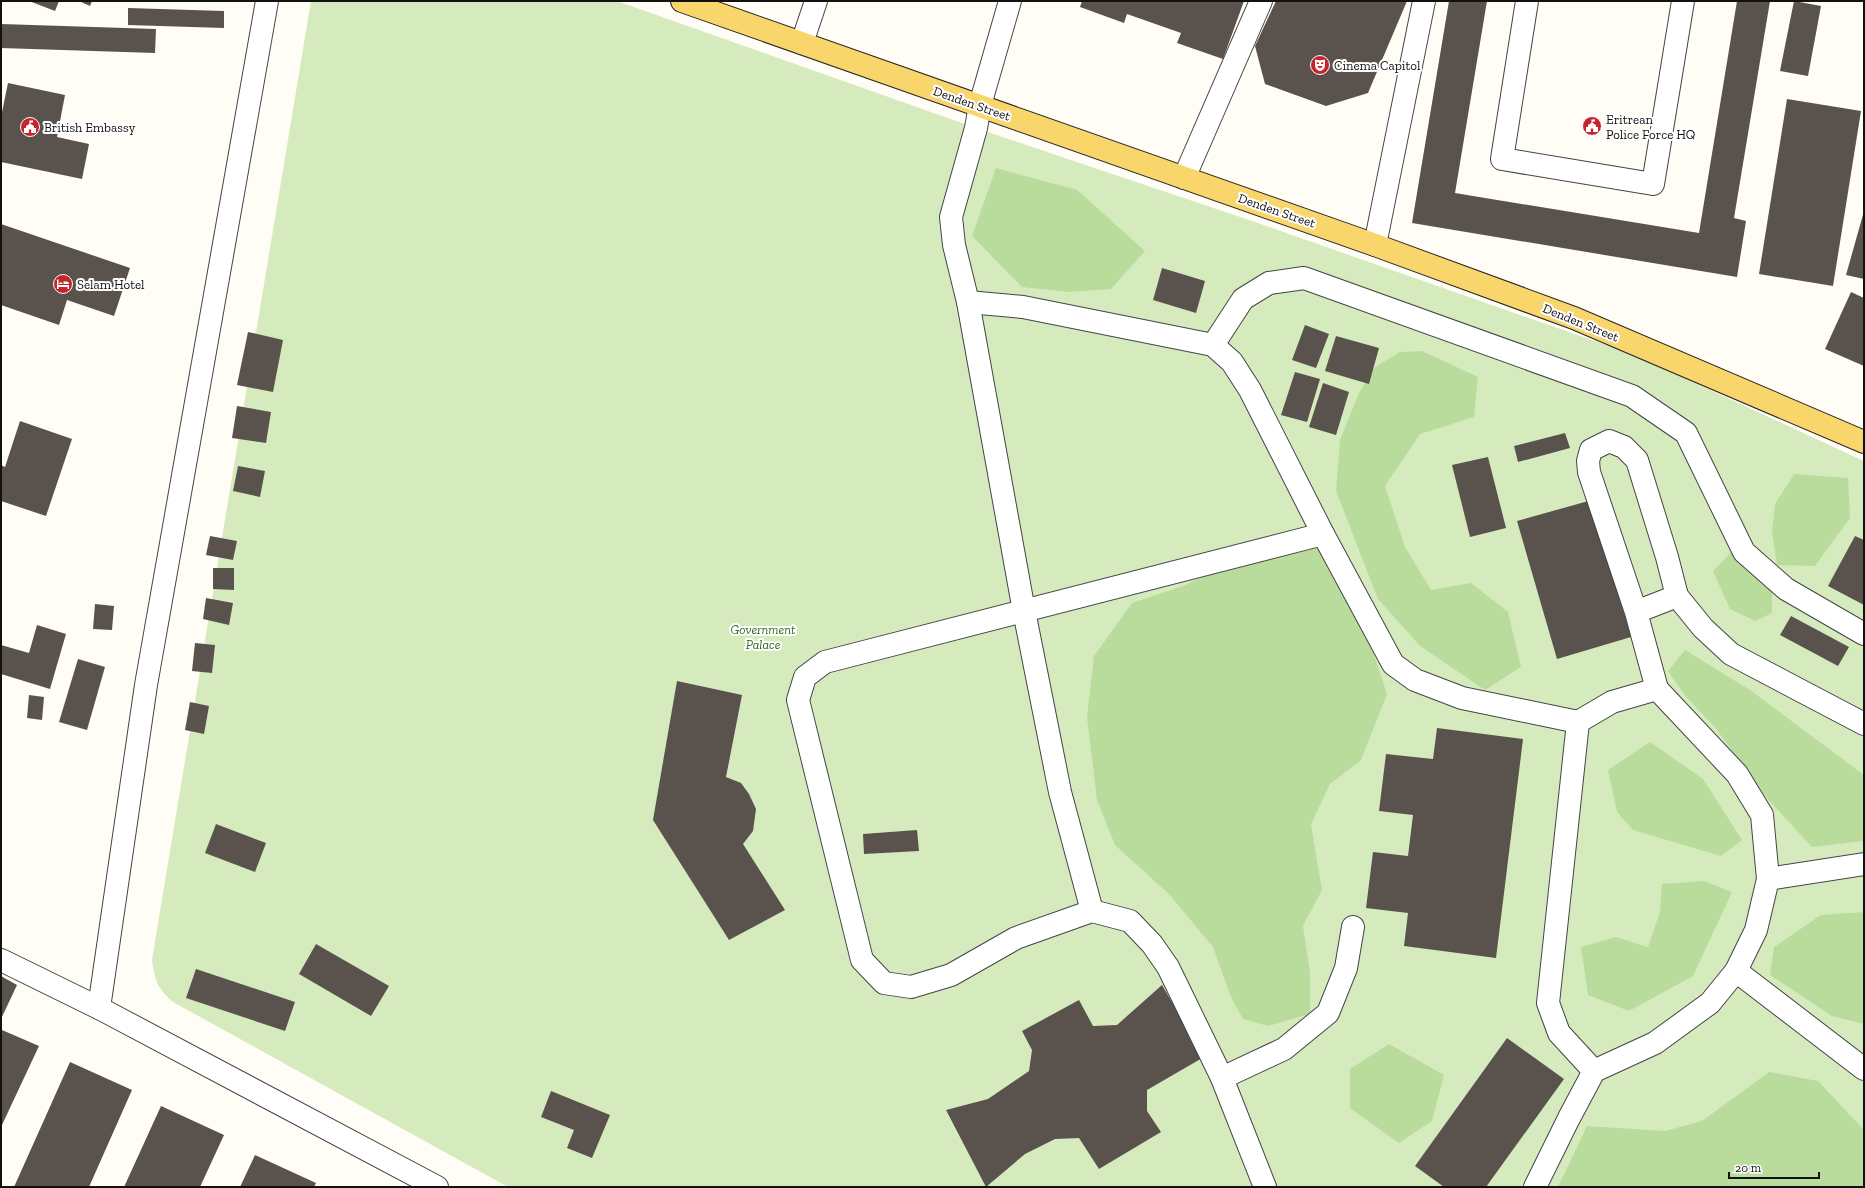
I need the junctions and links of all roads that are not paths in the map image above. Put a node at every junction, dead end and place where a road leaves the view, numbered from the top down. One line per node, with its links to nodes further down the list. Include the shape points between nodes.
1 (267, 1): 30 (street, via 148,677)
2 (682, 1): 9 (main road, Denden Street)
3 (816, 1): 9 (street)
4 (1010, 1): 10 (street)
5 (1261, 1): 11 (street)
6 (1424, 1): 12 (street)
7 (1527, 1): 8 (street, via 1502,159 1653,184)
8 (1683, 1)
9 (802, 43): 10 (main road, Denden Street)
10 (980, 105): 11 (main road, Denden Street); 13 (street, via 951,217 954,245)
11 (1184, 178): 12 (main road, Denden Street)
12 (1375, 245): 15 (main road, Denden Street, via 1574,318)
13 (968, 302): 14 (street, via 1023,306); 18 (street)
14 (1213, 345): 16 (street, via 1232,362 1250,390); 20 (street, via 1243,299 1269,283 1304,278 1632,396 1686,433 1744,552 1786,589)
15 (1864, 442)
16 (1323, 534): 18 (street); 22 (street, via 1393,664 1415,680 1462,698)
17 (1677, 596): 19 (street); 19 (street, via 1637,460 1624,447 1609,441 1592,450 1588,461 1589,472); 23 (street, via 1703,628 1731,654)
18 (1024, 611): 26 (street, via 1060,792); 26 (street, via 825,662 805,676 798,700 862,960 884,983 911,987 950,975 1016,938)
19 (1636, 612): 21 (street)
20 (1864, 634)
21 (1657, 689): 22 (street, via 1612,702); 25 (street, via 1737,774 1762,815)
22 (1578, 722): 32 (street, via 1548,1004 1559,1033)
23 (1864, 724)
24 (1864, 864): 25 (street)
25 (1768, 879): 29 (street, via 1756,930)
26 (1092, 911): 33 (street, via 1130,921 1152,944 1168,967)
27 (1353, 927): 33 (street, via 1346,968 1328,1013 1284,1049)
28 (1, 960): 30 (street)
29 (1736, 971): 31 (street); 32 (street, via 1710,1003 1655,1043)
30 (99, 1008): 34 (street)
31 (1864, 1069)
32 (1594, 1071): 36 (street)
33 (1222, 1078): 35 (street)
34 (437, 1187)
35 (1264, 1187)
36 (1535, 1187)

